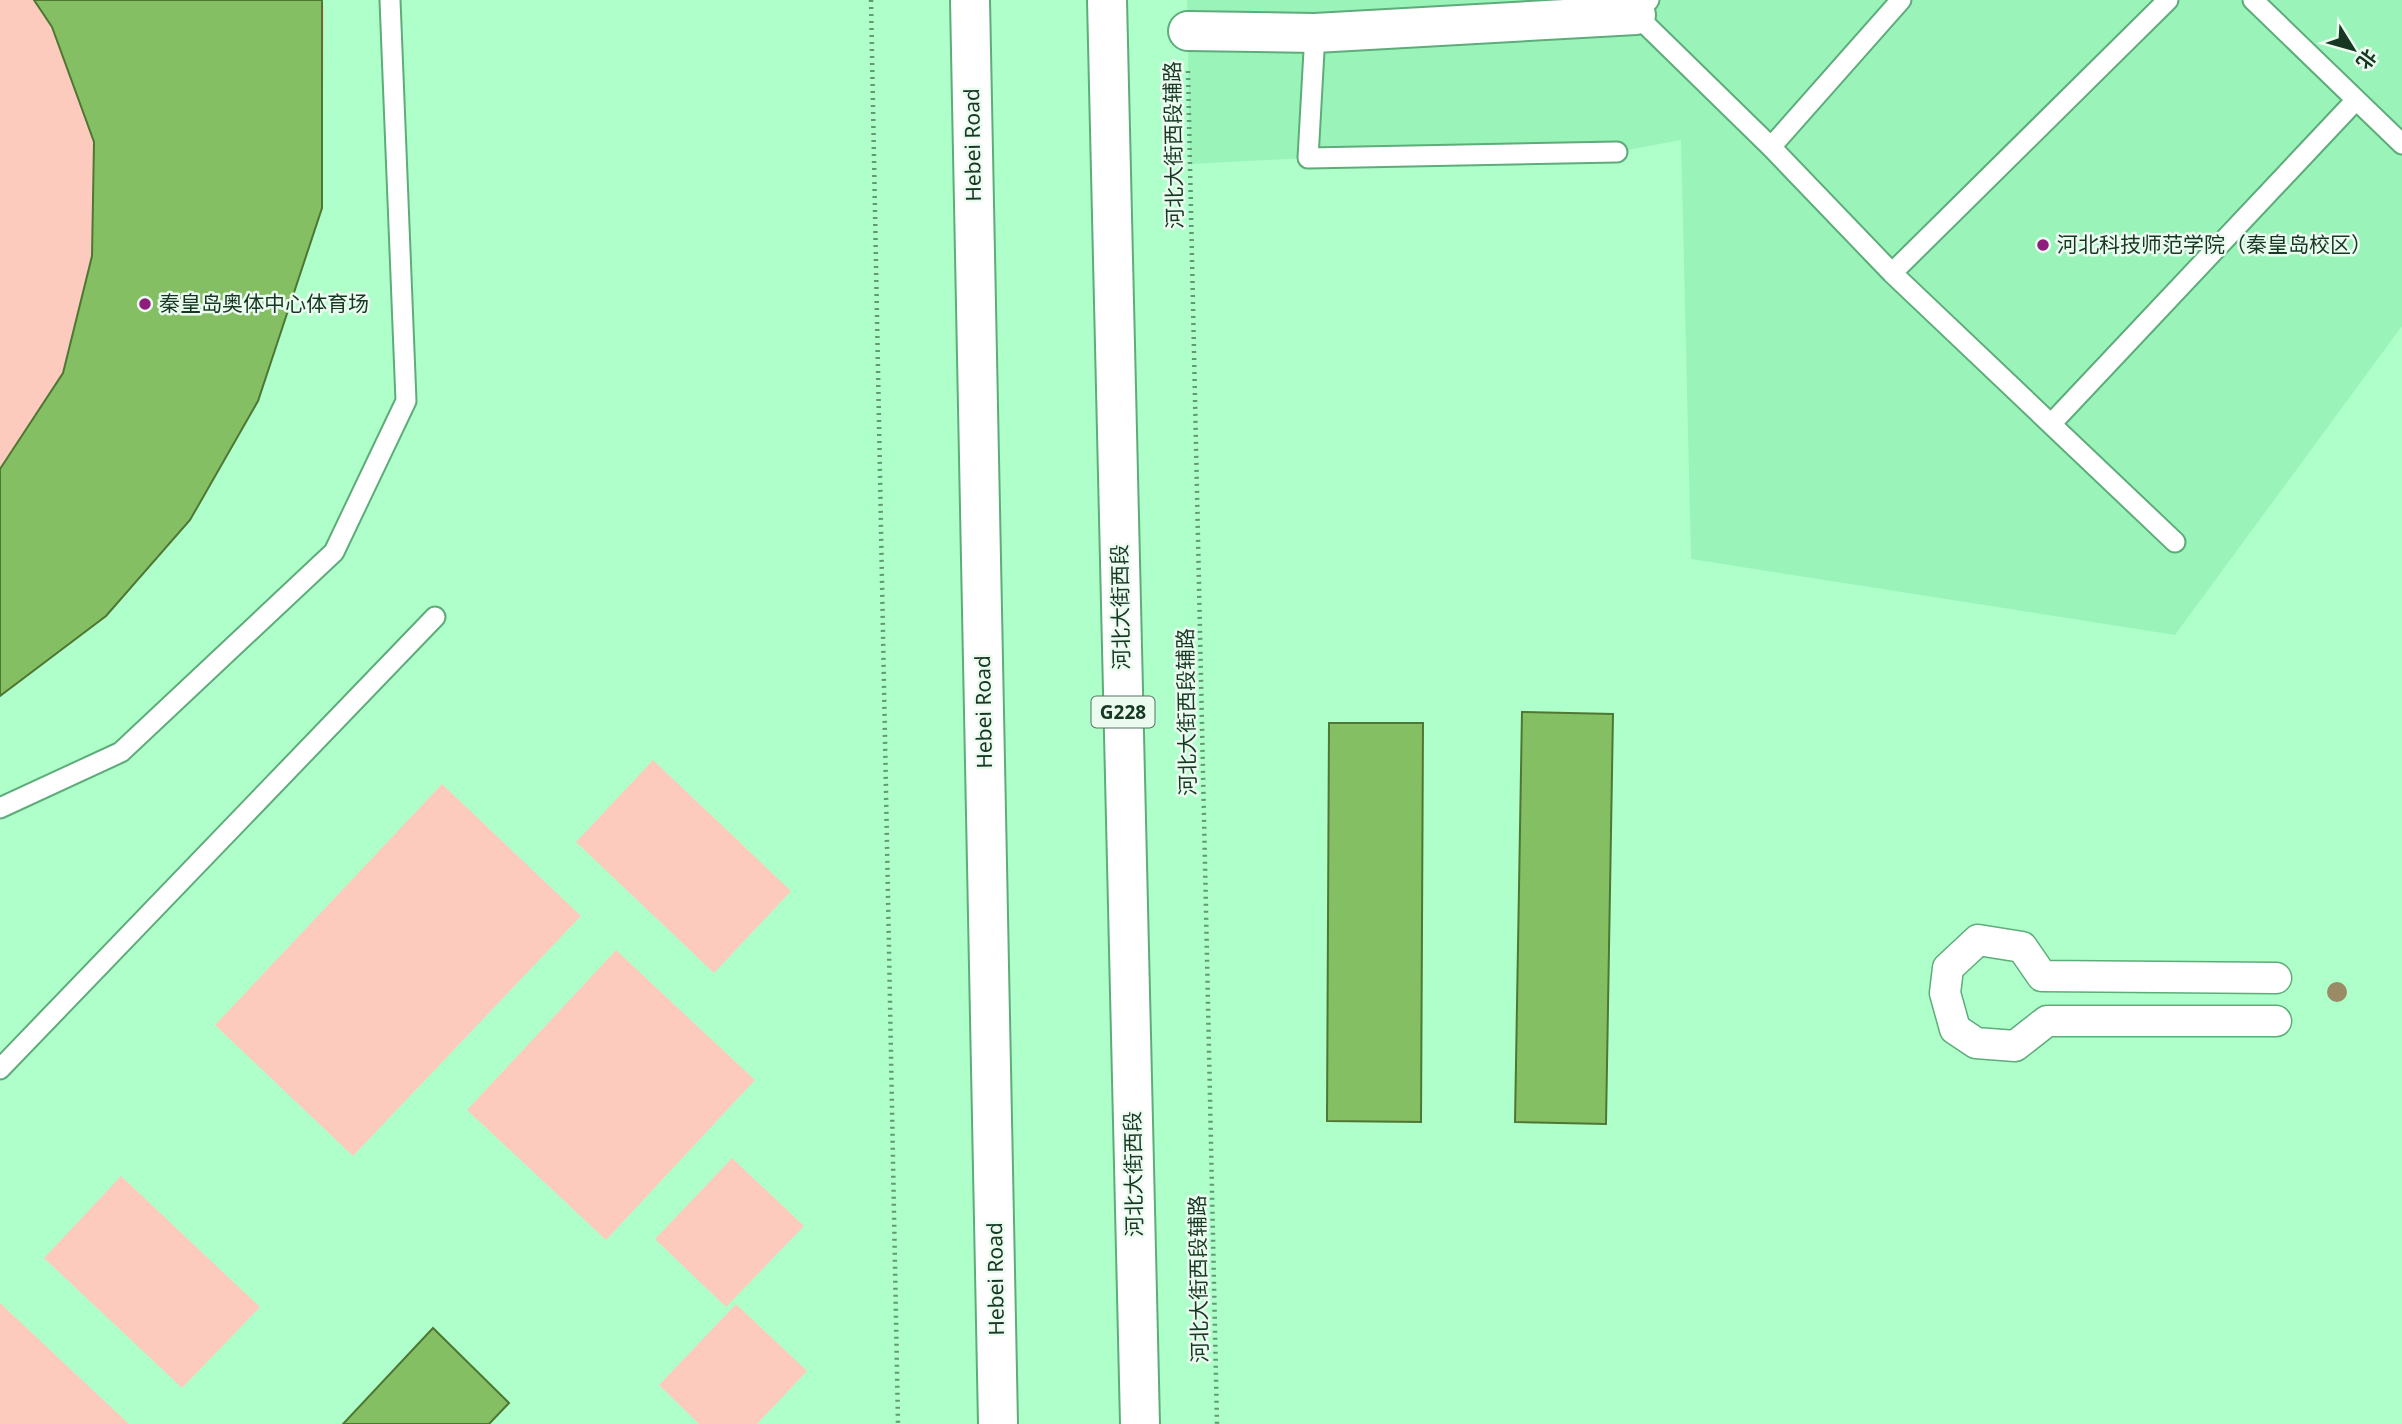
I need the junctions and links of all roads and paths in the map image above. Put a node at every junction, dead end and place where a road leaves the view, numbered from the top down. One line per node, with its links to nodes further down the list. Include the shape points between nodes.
1 (390, 0): 19 (lane, via 406,401 340,540 334,552 121,752)
2 (871, 0): 23 (path)
3 (970, 0): 24 (main road, Hebei Road)
4 (1107, 0): 25 (main road, 河北大街西段 / G228)
5 (1901, 0): 13 (lane)
6 (2168, 0): 15 (lane)
7 (2253, 0): 11 (lane)
8 (1642, 8): 9 (main road); 13 (lane)
9 (1315, 17): 10 (main road); 14 (lane, via 1308,158)
10 (1188, 31): 26 (path, 河北大街西段辅路)
11 (2356, 100): 12 (lane); 16 (lane)
12 (2402, 145)
13 (1771, 147): 15 (lane)
14 (1616, 152)
15 (1892, 273): 16 (lane)
16 (2051, 424): 17 (lane)
17 (2175, 542)
18 (435, 617): 22 (lane)
19 (0, 808)
20 (2276, 978): 21 (street, via 2042,976 2022,947 1978,940 1948,968 1945,993 1955,1029 1976,1043 2015,1046 2047,1021)
21 (2276, 1021)
22 (0, 1069)
23 (898, 1424)
24 (999, 1424)
25 (1140, 1424)
26 (1217, 1424)

